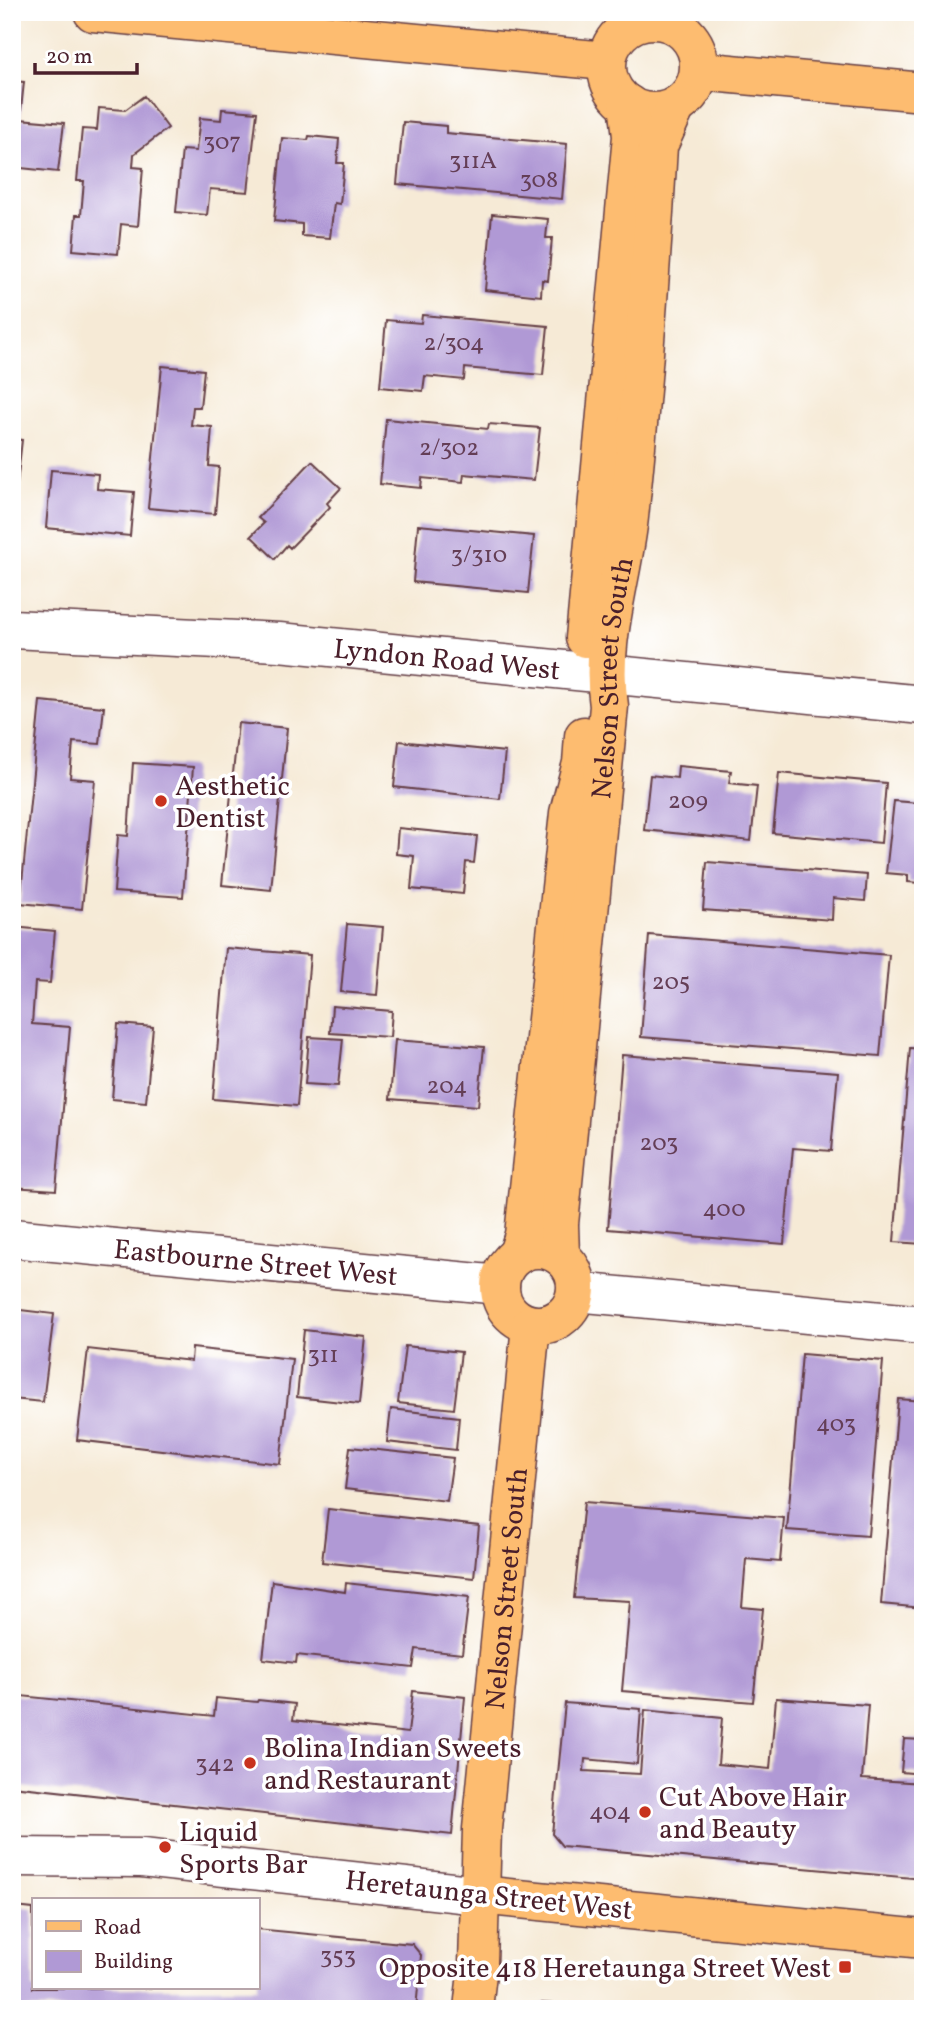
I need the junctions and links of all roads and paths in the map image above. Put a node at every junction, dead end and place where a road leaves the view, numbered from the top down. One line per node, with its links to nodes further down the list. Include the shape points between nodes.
1 (93, 12): 3 (main road)
2 (655, 15): 3 (main road, via 624,28 608,50); 4 (main road, via 691,41)
3 (606, 61): 6 (main road, via 606,74)
4 (700, 71): 5 (main road); 7 (main road, via 687,97)
5 (923, 92)
6 (628, 104): 7 (main road, via 648,113); 9 (main road, Nelson Street South, via 632,136)
7 (676, 106): 9 (main road, Nelson Street South, via 657,146 621,579)
8 (12, 629): 9 (street, Lyndon Road West, via 279,642)
9 (593, 673): 10 (street, Lyndon Road West); 12 (main road, Nelson Street South, via 609,706 559,1224); 13 (main road, Nelson Street South, via 582,763 569,813 524,1234)
10 (923, 705)
11 (12, 1238): 13 (street, Eastbourne Street West)
12 (560, 1256): 13 (main road, via 542,1249); 14 (main road, via 572,1268)
13 (509, 1270): 15 (main road, via 501,1296 512,1315)
14 (576, 1292): 15 (main road, via 566,1314 544,1325); 16 (street)
15 (531, 1325): 18 (main road, Nelson Street South, via 483,1815)
16 (923, 1325)
17 (12, 1857): 18 (street, Heretaunga Street West, via 142,1858)
18 (480, 1895): 19 (main road, Heretaunga Street West); 20 (main road, Nelson Street South)
19 (923, 1938)
20 (473, 2009)

